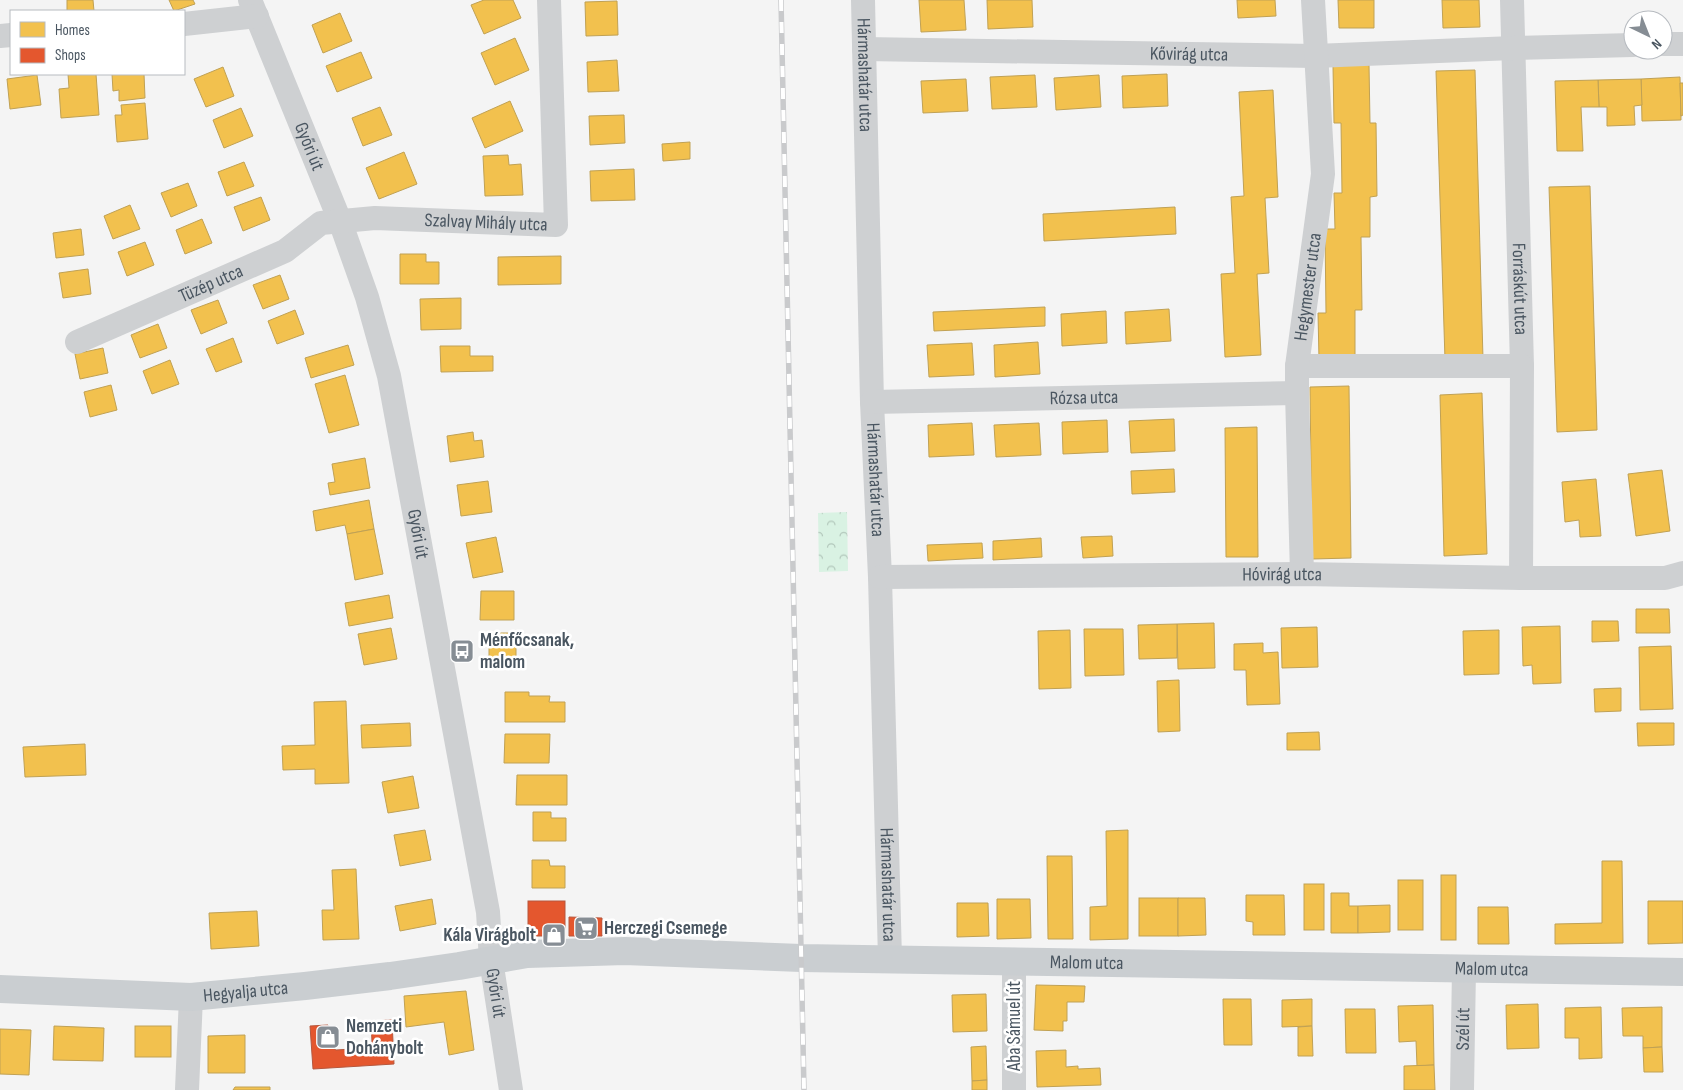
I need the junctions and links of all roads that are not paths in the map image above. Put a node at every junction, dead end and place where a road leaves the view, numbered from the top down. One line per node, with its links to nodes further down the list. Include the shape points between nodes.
1 (550, 0): 11 (street, Szalvay Mihály utca, via 556,225 375,218)
2 (864, 0): 9 (street, Hármashatár utca)
3 (1313, 0): 10 (street, Hegymester utca)
4 (1512, 0): 8 (street, Forráskút utca)
5 (254, 8): 6 (street); 11 (street, Győri út)
6 (185, 24)
7 (1623, 45): 8 (street, Kővirág utca)
8 (1513, 48): 10 (street, Kővirág utca); 14 (street, Forráskút utca)
9 (864, 49): 10 (street, Kővirág utca); 16 (street, Hármashatár utca)
10 (1315, 56): 13 (street, Hegymester utca, via 1323,174)
11 (340, 221): 12 (street, Tüzép utca, via 321,223 285,251); 22 (street, Győri út, via 367,297 389,376 488,912)
12 (77, 342)
13 (1298, 366): 14 (street); 15 (street, Hegymester utca)
14 (1522, 366): 20 (street, Forráskút utca)
15 (1297, 393): 16 (street, Rózsa utca); 18 (street, Hegymester utca)
16 (872, 402): 19 (street, Hármashatár utca)
17 (1683, 573): 20 (street, Hóvirág utca, via 1665,578)
18 (1302, 574): 19 (street, Hóvirág utca); 20 (street, Hóvirág utca)
19 (880, 577): 21 (street, Hármashatár utca)
20 (1521, 578)
21 (890, 959): 22 (main road, Malom utca, via 625,950 527,954); 23 (main road, Malom utca)
22 (491, 960): 27 (main road, Hegyalja utca, via 314,985); 29 (street, Győri út)
23 (1014, 961): 24 (main road, Malom utca); 30 (street, Aba Sámuel út)
24 (1464, 968): 25 (main road, Malom utca); 31 (street, Szél út)
25 (1683, 972)
26 (0, 989): 27 (main road, Hegyalja utca)
27 (191, 997): 28 (street)
28 (187, 1090)
29 (511, 1090)
30 (1014, 1090)
31 (1462, 1090)

